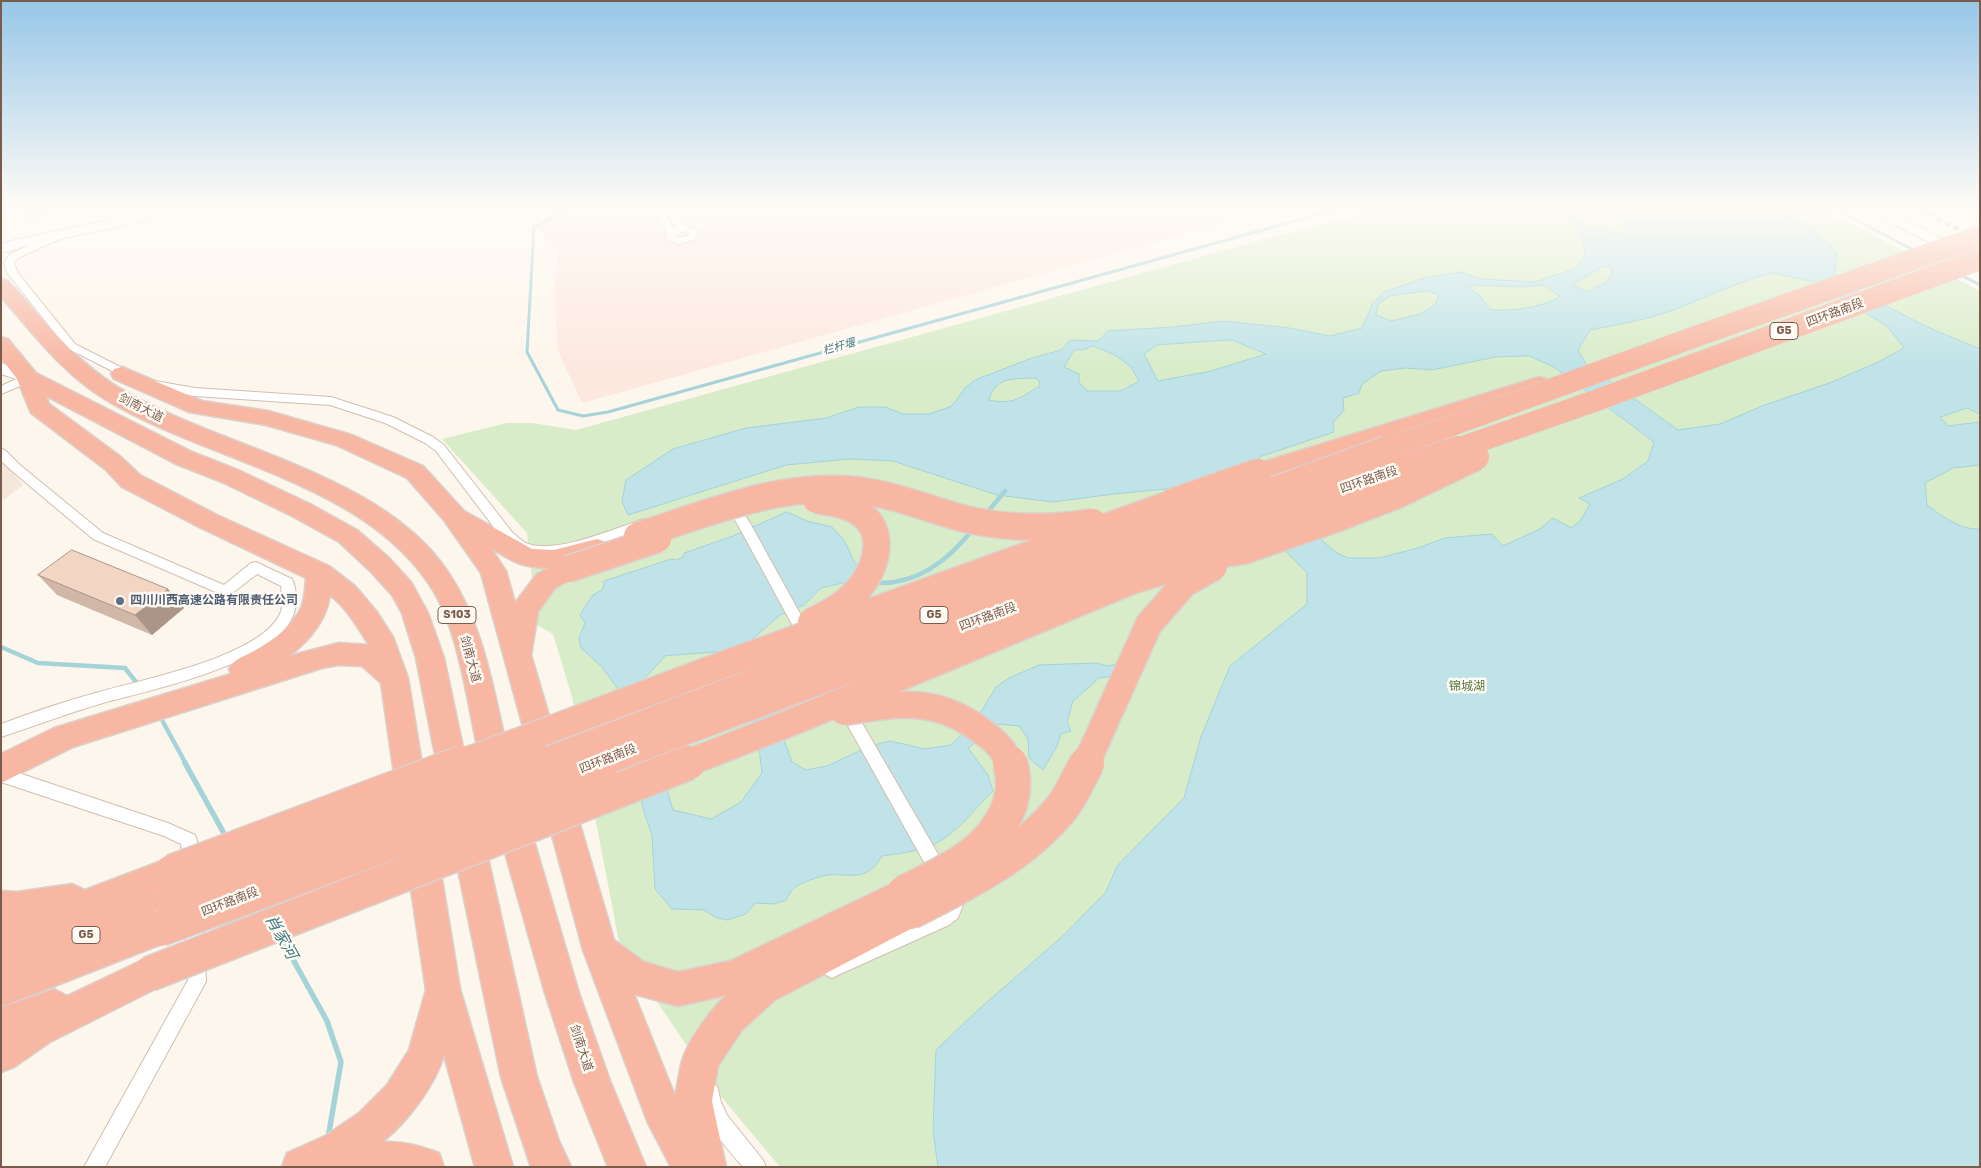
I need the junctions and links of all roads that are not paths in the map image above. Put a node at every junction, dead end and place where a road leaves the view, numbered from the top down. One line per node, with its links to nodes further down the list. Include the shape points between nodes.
1 (11, 261): 8 (street, via 13,274 70,346)
2 (1911, 261): 5 (highway, 四环路南段 / G5, bridge)
3 (1976, 261): 11 (highway, 四环路南段 / G5, bridge)
4 (1, 285): 40 (highway, 剑南大道 / S103, via 62,354 106,390 162,419 347,498 395,529 439,579 455,610 472,660 494,759 562,992 592,1082)
5 (1700, 335): 13 (highway, bridge, via 1268,469); 23 (highway, 四环路南段 / G5, bridge, via 885,632)
6 (1, 343): 9 (highway, 剑南大道)
7 (1, 368): 9 (main road)
8 (122, 374): 14 (highway, via 196,407 268,418 344,440 414,472); 43 (street, via 155,386 195,392 331,401 389,420 440,448 507,535 520,546 538,550 575,546 708,503 730,502 955,902 952,912 943,919 796,986 741,1020 725,1038 712,1063 710,1099 717,1117)
9 (28, 378): 10 (street); 16 (highway, via 39,408 112,463 130,481); 39 (highway, 剑南大道, via 184,458 230,476 348,536 402,589 415,613 430,658 519,1077)
10 (1, 390)
11 (1589, 403): 15 (highway, bridge, via 1397,496); 23 (highway, 四环路南段 / G5, bridge)
12 (1, 453): 21 (street, via 98,536 225,591 256,567 287,584 290,606 280,624 257,645 215,663 54,711)
13 (1187, 498): 14 (highway, bridge, via 1116,518 1032,528 980,522 853,490 816,488 770,495 554,559 526,558); 18 (highway, bridge)
14 (452, 513): 17 (highway, via 493,571)
15 (1244, 550): 20 (highway, bridge, via 1216,555 1131,581); 24 (highway, bridge, via 1184,584 1149,624 1092,753 1063,806 1043,827 1003,861 960,887)
16 (320, 573): 19 (highway, via 346,594 367,620 383,644); 22 (highway, via 313,612 277,651 247,668 58,729)
17 (518, 659): 18 (highway, bridge, via 525,610 546,581 568,568 762,507 796,500 833,502 859,511 875,526 879,551 855,594 816,619); 27 (highway)
18 (717, 667): 23 (highway, bridge)
19 (394, 678): 22 (highway, via 369,656 339,654 322,657 64,737); 30 (highway)
20 (790, 723): 24 (highway, bridge, via 887,704 933,706 965,717 1008,757 1014,782 1009,810 990,839); 29 (highway, bridge)
21 (1, 731)
22 (2, 765): 35 (street, via 6,777 168,830 189,840 197,981)
23 (168, 901): 25 (highway, via 70,900 17,908); 26 (highway); 28 (highway, 四环路南段 / G5); 31 (highway, 四环路南段 / G5)
24 (907, 903): 27 (highway, via 733,977 678,989 635,977); 42 (highway, via 763,988 730,1016 701,1059 693,1101)
25 (1, 907)
26 (1, 938)
27 (600, 950): 41 (highway, via 667,1124)
28 (1, 966)
29 (149, 974): 32 (highway); 33 (highway, via 37,1029)
30 (443, 989): 34 (highway, via 426,1058 400,1098); 38 (highway)
31 (1, 990)
32 (1, 1026)
33 (1, 1054)
34 (345, 1158): 36 (highway); 37 (highway, via 360,1163 404,1160)
35 (94, 1167)
36 (301, 1167)
37 (425, 1167)
38 (494, 1167)
39 (552, 1167)
40 (627, 1167)
41 (693, 1167)
42 (707, 1167)
43 (756, 1167)

